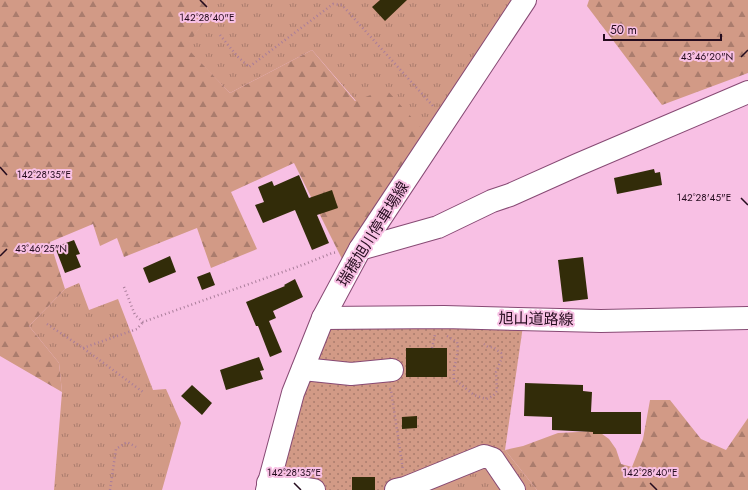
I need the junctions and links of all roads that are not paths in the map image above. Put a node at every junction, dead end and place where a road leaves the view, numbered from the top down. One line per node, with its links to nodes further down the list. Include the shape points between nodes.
1 (525, 0): 3 (street, 瑞穂旭川停車場線)
2 (748, 92): 3 (street, via 492,201 438,228)
3 (360, 249): 4 (street, 瑞穂旭川停車場線)
4 (323, 318): 5 (street, 旭山道路線, via 444,317 601,321); 6 (street, 瑞穂旭川停車場線)
5 (748, 318)
6 (303, 369): 7 (street, via 351,374); 8 (street, 瑞穂旭川停車場線, via 293,393)
7 (392, 370)
8 (267, 486): 10 (street)
9 (401, 489): 11 (street, via 484,456 492,459)
10 (314, 490)
11 (514, 490)

